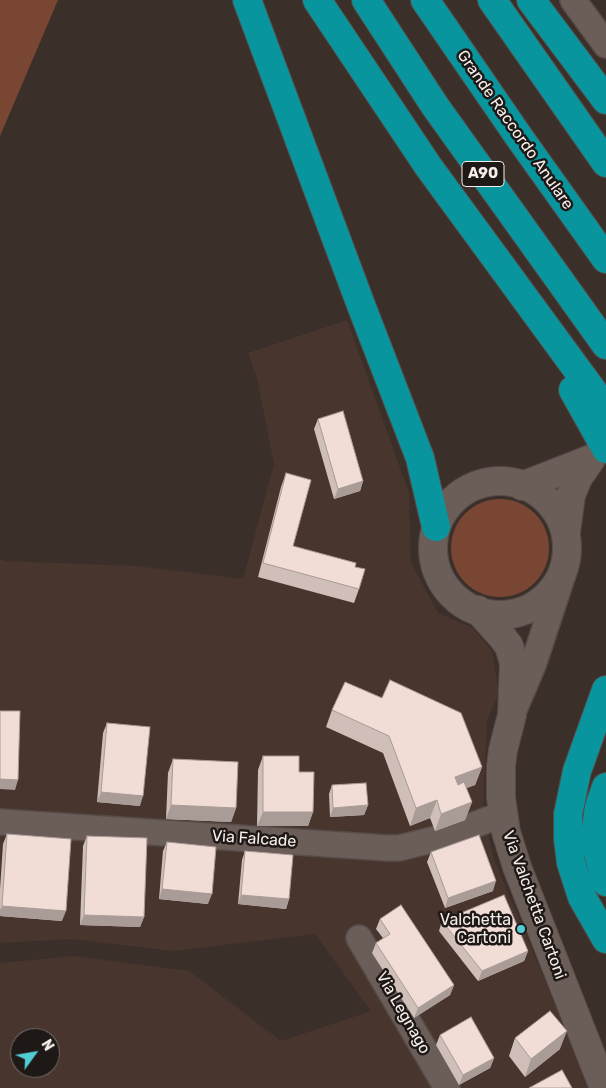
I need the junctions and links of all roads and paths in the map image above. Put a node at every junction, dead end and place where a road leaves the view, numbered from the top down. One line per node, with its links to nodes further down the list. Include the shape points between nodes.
1 (248, 0): 17 (highway, via 420,458)
2 (318, 0): 11 (highway)
3 (366, 0): 13 (highway, A90, via 435,106)
4 (425, 0): 12 (highway, Grande Raccordo Anulare)
5 (492, 0): 10 (highway)
6 (532, 0): 9 (highway)
7 (573, 0): 8 (street)
8 (606, 45)
9 (606, 100)
10 (606, 163)
11 (428, 166): 14 (highway); 15 (highway, via 568,382)
12 (606, 259)
13 (606, 345)
14 (606, 409)
15 (606, 449)
16 (522, 486): 17 (street, Via Valchetta Cartoni, via 488,483 470,488 451,502 438,518); 18 (street, Via Valchetta Cartoni, via 551,504); 18 (street, via 591,460 571,495)
17 (436, 527): 20 (street, Via Valchetta Cartoni, via 434,556 443,583 460,601)
18 (566, 532): 19 (street, Via Valchetta Cartoni, via 568,555)
19 (563, 574): 20 (street, Via Valchetta Cartoni, via 547,597 535,606 497,614); 22 (street, Via Valchetta Cartoni, via 533,665)
20 (478, 610): 22 (street, via 503,638 512,655 515,670)
21 (606, 690): 28 (highway, via 577,771 568,814 571,862 582,897)
22 (512, 715): 24 (street, Via Valchetta Cartoni, via 502,758)
23 (606, 787): 26 (highway, via 599,807 596,836)
24 (503, 814): 25 (street, Via Falcade, via 440,838 398,848); 30 (street, Via Valchetta Cartoni, via 517,867)
25 (0, 822)
26 (606, 882)
27 (359, 938): 29 (street, Via Legnago)
28 (606, 939)
29 (447, 1088)
30 (604, 1088)

